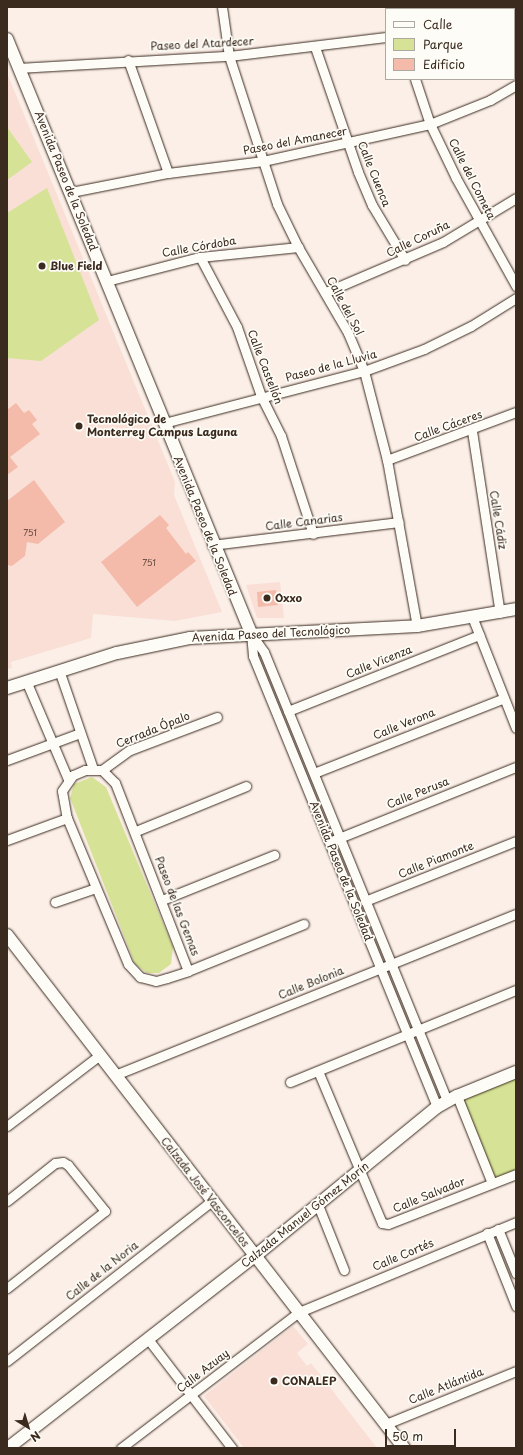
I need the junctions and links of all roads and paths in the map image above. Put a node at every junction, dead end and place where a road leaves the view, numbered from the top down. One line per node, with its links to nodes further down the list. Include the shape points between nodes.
1 (222, 7): 5 (street, Calle del Sol)
2 (385, 37): 4 (street, Paseo del Atardecer)
3 (7, 39): 7 (street, Avenida Paseo de la Soledad)
4 (315, 47): 5 (street, Paseo del Atardecer); 11 (street, Calle Cuenca)
5 (229, 56): 6 (street, Paseo del Atardecer); 12 (street, Calle del Sol)
6 (128, 60): 7 (street, Paseo del Atardecer); 13 (street)
7 (18, 68): 14 (street, Avenida Paseo de la Soledad)
8 (415, 80): 10 (street, Calle del Cometa)
9 (516, 85): 10 (street, Paseo del Amanecer, via 490,100)
10 (430, 124): 11 (street, Paseo del Amanecer); 16 (street, Calle del Cometa)
11 (348, 143): 12 (street, Paseo del Amanecer); 19 (street, Calle Cuenca, via 372,205)
12 (263, 161): 13 (street, Paseo del Amanecer); 17 (street, Calle del Sol, via 277,204)
13 (168, 173): 14 (street, Paseo del Amanecer)
14 (71, 192): 20 (street, Avenida Paseo de la Soledad)
15 (516, 198): 16 (street, Calle Coruña)
16 (479, 221): 19 (street, Calle Coruña); 21 (street, Calle del Cometa)
17 (298, 247): 18 (street, Calle Córdoba); 22 (street, Calle del Sol)
18 (200, 258): 20 (street, Calle Córdoba); 25 (street, Calle Castellón, via 237,327)
19 (405, 260): 22 (street, Calle Coruña)
20 (107, 281): 27 (street, Avenida Paseo de la Soledad)
21 (516, 286)
22 (326, 292): 24 (street, Calle del Sol)
23 (516, 298): 24 (street, Paseo de la Lluvia, via 424,349)
24 (364, 372): 25 (street, Paseo de la Lluvia); 29 (street, Calle del Sol)
25 (261, 396): 27 (street, Paseo de la Lluvia); 31 (street, Calle Castellón, via 281,436)
26 (516, 412): 28 (street, Calle Cáceres)
27 (164, 423): 32 (street, Avenida Paseo de la Soledad)
28 (472, 431): 29 (street, Calle Cáceres); 34 (street, Calle Cádiz)
29 (387, 460): 30 (street, Calle del Sol)
30 (399, 522): 31 (street, Calle Canarias); 36 (street, Calle del Sol)
31 (313, 534): 32 (street, Calle Canarias)
32 (212, 545): 37 (street, Avenida Paseo de la Soledad)
33 (516, 609): 34 (street, Avenida Paseo del Tecnológico)
34 (500, 613): 35 (street, Avenida Paseo del Tecnológico)
35 (473, 619): 36 (street, Avenida Paseo del Tecnológico); 38 (street)
36 (417, 626): 37 (street, Avenida Paseo del Tecnológico)
37 (251, 633): 39 (street, Avenida Paseo del Tecnológico, via 155,643); 43 (street, Avenida Paseo de la Soledad, via 264,652); 59 (street, Avenida Paseo de la Soledad, via 253,656)
38 (479, 635): 42 (street); 43 (street, Calle Vicenza)
39 (60, 673): 40 (street, Avenida Paseo del Tecnológico); 46 (street, Paseo de las Gemas)
40 (27, 683): 41 (street, Avenida Paseo del Tecnológico); 47 (street)
41 (7, 688)
42 (504, 698): 45 (street); 51 (street, Calle Verona)
43 (288, 711): 51 (street, Avenida Paseo de la Soledad)
44 (216, 717): 50 (street, Cerrada Ópalo, via 130,750)
45 (516, 728)
46 (80, 733): 47 (street); 50 (street, Paseo de las Gemas)
47 (53, 743): 48 (street); 52 (street)
48 (7, 760)
49 (516, 767): 56 (street, Calle Perusa)
50 (97, 769): 52 (street); 55 (street, Paseo de las Gemas, via 114,783)
51 (314, 773): 56 (street, Avenida Paseo de la Soledad)
52 (68, 779): 54 (street, Paseo de las Gemas, via 62,791)
53 (246, 786): 55 (street)
54 (68, 818): 57 (street); 61 (street, Paseo de las Gemas)
55 (136, 831): 62 (street, Paseo de las Gemas)
56 (340, 838): 59 (street, Calle Perusa); 63 (street, Avenida Paseo de la Soledad)
57 (7, 840)
58 (516, 841): 63 (street, Calle Piamonte)
59 (329, 842): 69 (street, Avenida Paseo de la Soledad)
60 (274, 854): 62 (street)
61 (96, 888): 64 (street); 70 (street, Paseo de las Gemas, via 133,972 147,980 156,981)
62 (162, 900): 70 (street, Paseo de las Gemas)
63 (365, 901): 68 (street, Avenida Paseo de la Soledad)
64 (55, 902)
65 (516, 914): 68 (street, Calle Bolonia)
66 (304, 924): 70 (street)
67 (7, 935): 74 (street, Calzada José Vasconcelos)
68 (391, 964): 69 (street, Calle Bolonia); 72 (street, Avenida Paseo de la Soledad)
69 (380, 968): 73 (street, Avenida Paseo de la Soledad); 77 (street, Calle Bolonia)
70 (188, 971)
71 (516, 990): 72 (street)
72 (418, 1030): 73 (street); 79 (street, Avenida Paseo de la Soledad)
73 (407, 1035): 75 (street); 79 (street, Avenida Paseo de la Soledad)
74 (100, 1055): 77 (street, Calzada José Vasconcelos); 80 (street)
75 (318, 1071): 78 (street); 81 (street)
76 (516, 1072): 79 (street, Calzada Manuel Gómez Morín)
77 (115, 1075): 85 (street, Calzada José Vasconcelos)
78 (290, 1082)
79 (447, 1101): 81 (street, Calzada Manuel Gómez Morín); 83 (street)
80 (7, 1126)
81 (360, 1170): 83 (street, Calle Salvador, via 377,1218 388,1224); 86 (street, Calzada Manuel Gómez Morín)
82 (516, 1174): 83 (street, Calle Salvador)
83 (492, 1183)
84 (7, 1201): 93 (street, via 56,1163 63,1162 105,1211)
85 (212, 1201): 90 (street, Calzada José Vasconcelos); 97 (street, Calle de la Noria)
86 (318, 1205): 90 (street, Calzada Manuel Gómez Morín); 91 (street)
87 (516, 1222): 88 (street, Calle Cortés)
88 (498, 1229): 89 (street, Calle Cortés); 92 (street)
89 (487, 1233): 94 (street); 95 (street, Calle Cortés)
90 (255, 1256): 95 (street, Calzada José Vasconcelos); 96 (street, Calzada Manuel Gómez Morín)
91 (344, 1270)
92 (516, 1272)
93 (7, 1288)
94 (515, 1300)
95 (299, 1312): 99 (street, Calle Azuay); 100 (street, Calzada José Vasconcelos)
96 (148, 1339): 99 (street); 101 (street, Calzada Manuel Gómez Morín)
97 (7, 1361)
98 (516, 1371): 100 (street, Calle Atlántida)
99 (191, 1395): 102 (street); 103 (street, Calle Azuay)
100 (386, 1424): 104 (street, Calzada José Vasconcelos)
101 (12, 1444)
102 (228, 1446)
103 (121, 1448)
104 (404, 1448)

